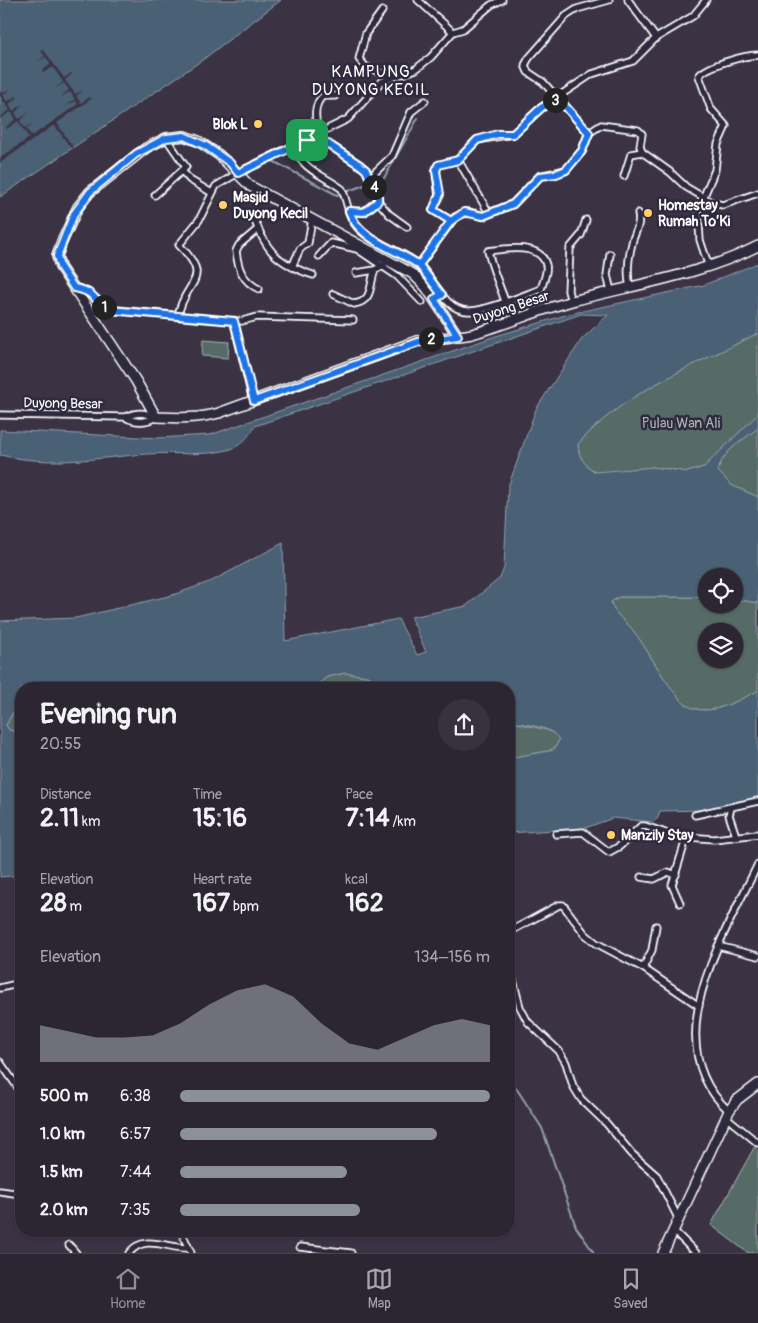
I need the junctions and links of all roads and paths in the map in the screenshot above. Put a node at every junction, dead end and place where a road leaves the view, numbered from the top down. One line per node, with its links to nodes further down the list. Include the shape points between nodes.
1 (418, 0): 7 (street)
2 (502, 0): 7 (street, via 491,5 463,29)
3 (609, 0): 12 (street, via 577,9 566,16 526,62 528,72)
4 (628, 0): 8 (street)
5 (706, 0): 8 (street, via 693,16)
6 (382, 11): 10 (street, via 366,33 359,59 365,66)
7 (453, 32): 10 (street, via 416,70)
8 (656, 38): 12 (street, via 634,61 592,74)
9 (758, 55): 28 (street, via 744,56 700,74 711,109 726,126)
10 (390, 77): 15 (street, via 381,82 352,116)
11 (335, 96): 15 (street, via 323,96 318,102 315,115)
12 (558, 98): 14 (street); 20 (street, via 541,108 513,134 477,140)
13 (425, 101): 24 (street, via 411,112 392,156)
14 (589, 133): 19 (street, via 601,125 635,128 642,134); 32 (street, via 582,151 566,170 540,176 513,204)
15 (318, 134): 17 (street)
16 (166, 138): 21 (street, via 186,164); 22 (street, via 184,136 198,141 230,163); 51 (street, via 124,163 78,206 57,256 60,267)
17 (307, 140): 18 (street); 24 (street, via 334,147 360,165)
18 (294, 146): 22 (street); 30 (street, via 307,168 343,193)
19 (642, 152): 23 (street, via 631,154); 28 (street)
20 (458, 160): 32 (street); 36 (street, via 441,164 436,171 440,194 433,210)
21 (183, 172): 25 (street); 27 (street)
22 (238, 173): 25 (street, via 216,186); 34 (street, via 250,186)
23 (624, 176)
24 (371, 180): 29 (street)
25 (212, 193): 59 (street, via 199,220 179,244 193,259 196,278 182,301)
26 (758, 194): 28 (street, via 723,206)
27 (154, 195)
28 (704, 199): 46 (street, via 698,210 698,227)
29 (378, 201): 30 (street, via 364,212); 37 (street)
30 (349, 211): 44 (street, via 360,230)
31 (252, 213): 38 (street)
32 (489, 213): 36 (street, via 483,216 464,212)
33 (638, 213): 50 (street, via 639,226 628,269)
34 (312, 219): 40 (street); 45 (street, via 308,243 300,249)
35 (586, 220): 57 (street, via 578,241 570,248 568,291)
36 (451, 221): 44 (street)
37 (407, 227)
38 (258, 229): 45 (street, via 274,256); 52 (street, via 236,251 244,278)
39 (758, 246): 46 (street, Duyong Besar)
40 (358, 247): 42 (street, via 331,243); 43 (street)
41 (610, 254): 53 (street, via 607,275)
42 (319, 256)
43 (386, 263): 47 (street); 55 (street, via 420,280); 58 (street)
44 (419, 265): 55 (street)
45 (292, 267): 49 (street)
46 (709, 267): 50 (street, Duyong Besar)
47 (375, 270): 48 (street); 54 (street, via 370,293 364,301 354,304)
48 (356, 274)
49 (313, 275)
50 (630, 286): 53 (street, Duyong Besar)
51 (74, 288): 59 (street, via 89,291 111,310); 65 (street)
52 (258, 289)
53 (611, 291): 57 (street, Duyong Besar)
54 (334, 294)
55 (438, 297): 56 (street, via 470,312); 62 (street)
56 (504, 301): 56 (street, via 492,272 488,251 513,248 540,256 546,264 541,289)
57 (571, 301): 62 (street, Duyong Besar)
58 (422, 302)
59 (178, 316): 61 (street)
60 (353, 320): 61 (street, via 257,317)
61 (234, 321): 63 (street)
62 (458, 336): 63 (street, Duyong Besar, via 418,342)
63 (254, 401): 65 (street, Duyong Besar, via 202,418)
64 (0, 415): 65 (street, Duyong Besar, via 125,417 133,422 149,422)
65 (156, 417)
66 (758, 801): 67 (street)
67 (731, 808): 68 (street); 72 (street, via 728,815)
68 (695, 815)
69 (556, 834): 71 (street, via 583,832 609,852 641,826 675,836)
70 (758, 834): 72 (street)
71 (687, 836): 72 (street, via 714,839); 74 (street)
72 (736, 836)
73 (758, 864): 79 (street)
74 (676, 875): 75 (street, via 668,872 651,880); 76 (street, via 672,888)
75 (641, 877)
76 (680, 904)
77 (656, 926): 81 (street, via 652,950)
78 (515, 929): 81 (street, via 563,905 585,934)
79 (718, 946): 80 (street); 85 (street, via 707,972)
80 (758, 956)
81 (643, 968): 85 (street)
82 (15, 984): 84 (street)
83 (515, 987): 93 (street, via 528,1022 559,1051 581,1099 657,1176)
84 (0, 988)
85 (699, 1006): 89 (street, via 696,1058 701,1075)
86 (0, 1062): 87 (street)
87 (15, 1083)
88 (758, 1084): 89 (street, via 737,1100)
89 (727, 1114): 90 (street); 93 (street)
90 (758, 1143)
91 (0, 1191): 92 (street)
92 (14, 1193)
93 (679, 1220): 94 (street)
94 (674, 1231): 97 (street); 103 (street)
95 (184, 1237): 99 (street)
96 (69, 1245): 100 (street)
97 (688, 1245): 104 (street); 105 (street)
98 (300, 1247): 102 (street)
99 (190, 1250): 101 (street, via 148,1242)
100 (76, 1253)
101 (129, 1253)
102 (351, 1253)
103 (663, 1253)
104 (684, 1253)
105 (696, 1253)

